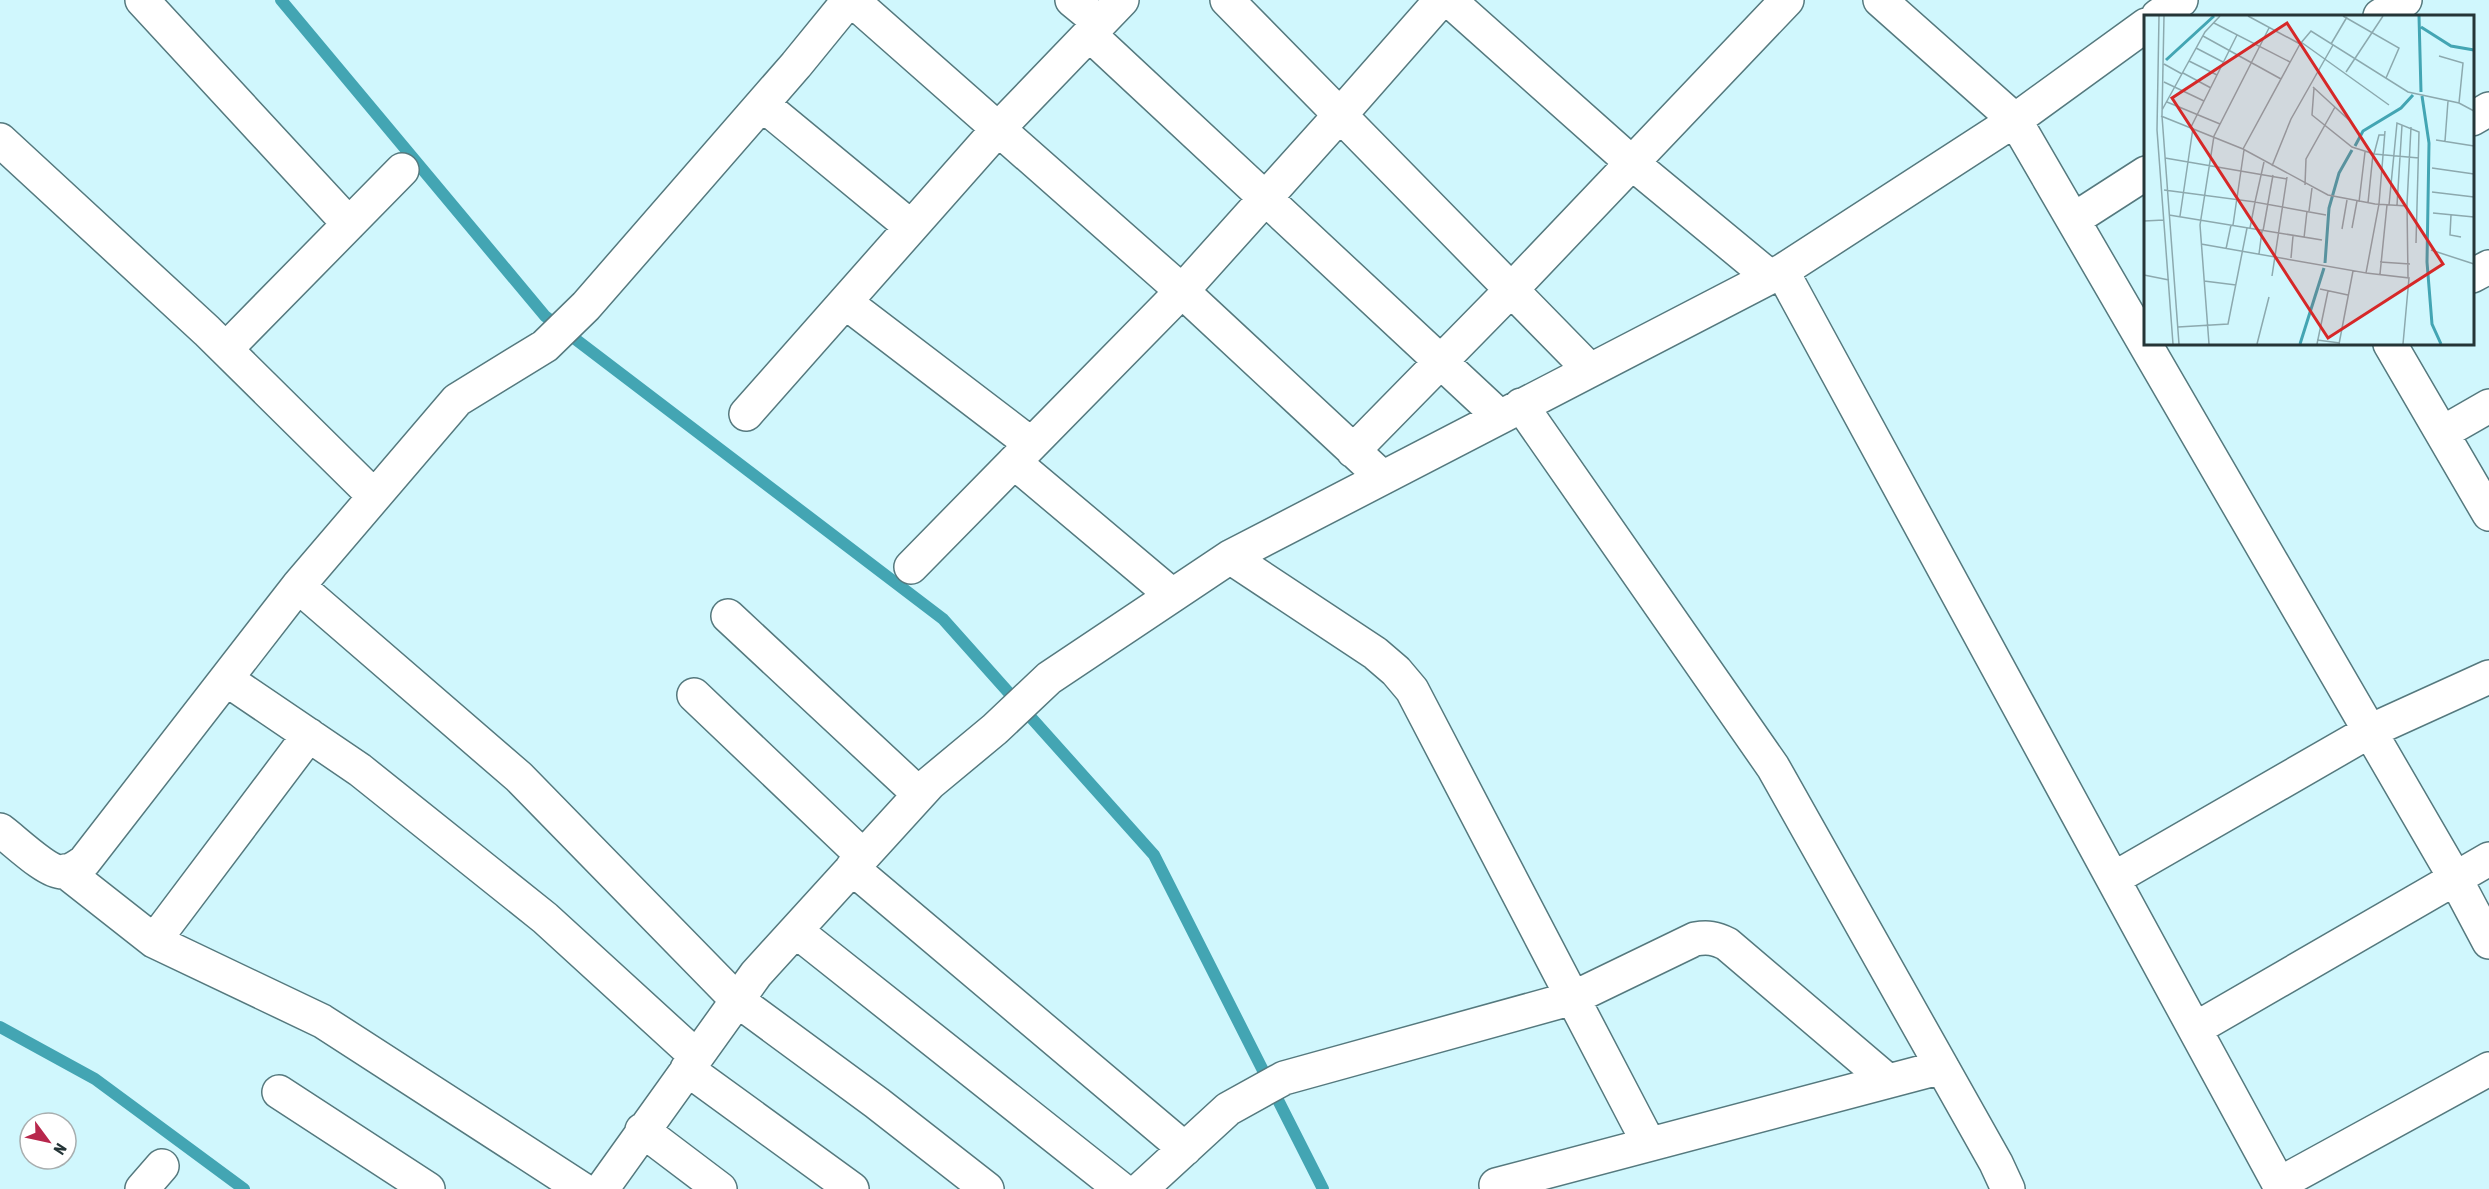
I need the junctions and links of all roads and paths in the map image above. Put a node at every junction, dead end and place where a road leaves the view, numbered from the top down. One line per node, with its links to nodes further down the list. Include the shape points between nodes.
1 (142, 0): 26 (street)
2 (851, 0): 14 (street); 19 (street)
3 (1072, 0): 13 (street)
4 (1122, 0): 13 (street)
5 (1227, 0): 16 (street)
6 (1441, 0): 16 (street)
7 (1449, 0): 21 (street)
8 (1786, 0): 21 (street)
9 (1880, 0): 18 (street)
10 (2405, 0): 11 (street)
11 (2382, 15)
12 (2144, 27): 18 (street)
13 (1094, 29): 19 (street); 24 (street)
14 (762, 104): 27 (street); 47 (street, via 586,306 545,346 457,399)
15 (2489, 109): 17 (street)
16 (1340, 115): 24 (street); 31 (street)
17 (2474, 118)
18 (2015, 120): 25 (street); 29 (street)
19 (998, 129): 27 (street); 32 (street)
20 (0, 140): 37 (street)
21 (1632, 163): 29 (street); 31 (street)
22 (402, 170): 26 (street)
23 (2144, 174): 25 (street)
24 (1266, 198): 32 (street); 38 (street)
25 (2073, 220): 34 (street)
26 (349, 224): 37 (street)
27 (911, 227): 33 (street)
28 (2489, 267): 30 (street)
29 (1776, 274): 39 (street); 65 (street)
30 (2474, 275)
31 (1511, 290): 38 (street); 39 (street)
32 (1182, 291): 44 (street); 45 (street)
33 (845, 302): 42 (street); 45 (street)
34 (2144, 342)
35 (2146, 345): 57 (street)
36 (2391, 345): 43 (street)
37 (226, 349): 47 (street)
38 (1441, 362): 41 (street); 44 (street)
39 (1590, 370): 41 (street)
40 (2489, 406): 43 (street)
41 (1510, 410): 46 (street); 73 (street, via 1773,767)
42 (746, 414)
43 (2442, 433): 48 (street)
44 (1353, 451): 46 (street)
45 (1023, 453): 50 (street); 52 (street)
46 (1382, 477): 49 (street)
47 (374, 496): 51 (street)
48 (2489, 513)
49 (1230, 556): 52 (street); 69 (street, via 1375,653 1412,690)
50 (911, 567)
51 (298, 586): 55 (street); 70 (street, via 519,777)
52 (1172, 595): 59 (street, via 1049,678)
53 (728, 616): 59 (street)
54 (2489, 677): 57 (street)
55 (226, 679): 58 (street); 63 (street, via 84,862)
56 (694, 695): 62 (street)
57 (2370, 731): 64 (street); 65 (street)
58 (309, 735): 67 (street); 72 (street, via 360,770 545,918)
59 (919, 794): 62 (street)
60 (0, 830): 63 (street, via 48,867)
61 (2489, 859): 64 (street)
62 (857, 862): 66 (street); 79 (street)
63 (65, 872): 67 (street)
64 (2455, 878): 68 (street); 71 (street)
65 (2113, 879): 71 (street)
66 (796, 931): 70 (street); 88 (street)
67 (154, 941): 83 (street, via 322,1021)
68 (2489, 942)
69 (1573, 998): 75 (street, via 1695,939 1716,938); 78 (street); 79 (street, via 1284,1078 1235,1104)
70 (737, 1000): 72 (street); 87 (street)
71 (2195, 1029): 81 (street)
72 (692, 1062): 77 (street); 86 (street)
73 (1942, 1067): 75 (street); 90 (street)
74 (2489, 1070): 81 (street)
75 (1888, 1081): 78 (street)
76 (279, 1092): 82 (street)
77 (642, 1130): 84 (street); 85 (street)
78 (1649, 1144): 80 (street)
79 (1185, 1149): 89 (street)
80 (1496, 1185)
81 (2281, 1186)
82 (428, 1189)
83 (582, 1189)
84 (602, 1189)
85 (720, 1189)
86 (852, 1189)
87 (987, 1189)
88 (1120, 1189)
89 (1142, 1189)
90 (2008, 1189)

